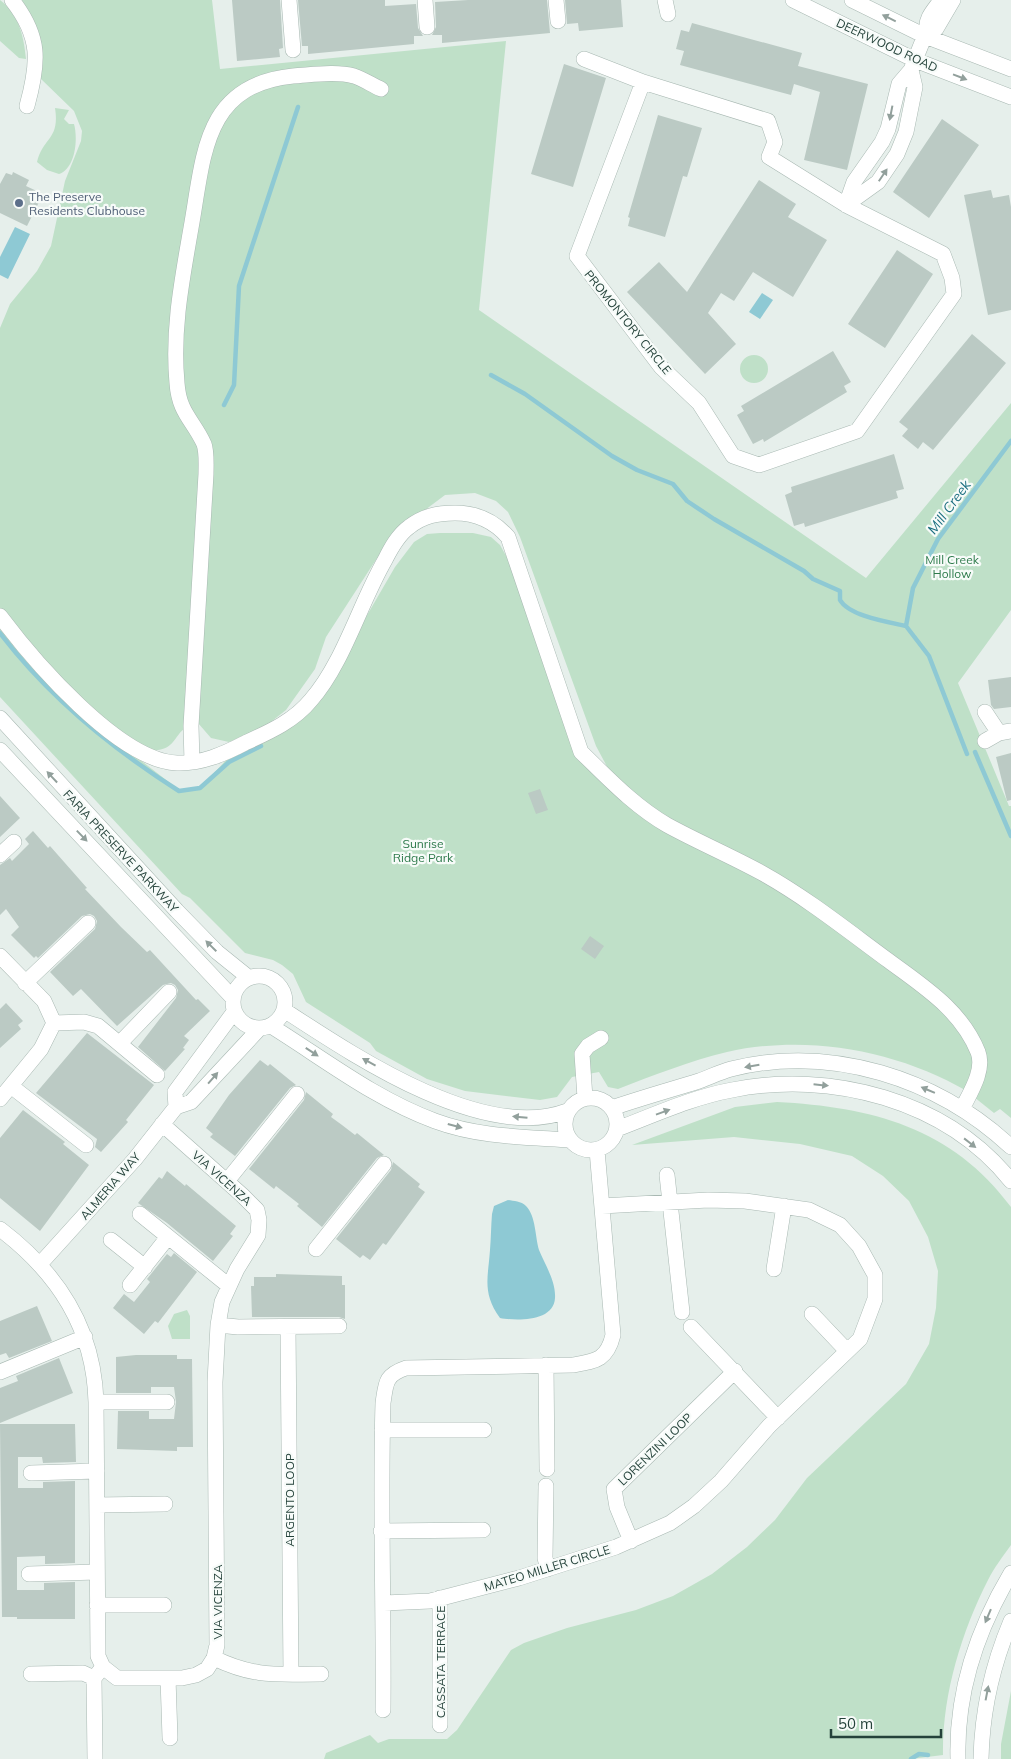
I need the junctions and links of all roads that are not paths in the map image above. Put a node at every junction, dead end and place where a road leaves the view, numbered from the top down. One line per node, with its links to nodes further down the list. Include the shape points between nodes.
1 (12, 0): 19 (street, via 26,18 36,63)
2 (289, 0): 12 (street)
3 (425, 0): 10 (street)
4 (556, 0): 9 (street)
5 (793, 0): 14 (street, DEERWOOD ROAD)
6 (852, 0): 11 (street, DEERWOOD ROAD, one-way to 6)
7 (941, 0): 11 (street, via 928,18)
8 (953, 0): 11 (street, via 936,29)
9 (558, 21)
10 (427, 27)
11 (926, 33): 14 (street); 15 (street, DEERWOOD ROAD)
12 (293, 50)
13 (584, 58): 16 (street)
14 (913, 65): 18 (street, DEERWOOD ROAD, one-way to 18); 20 (street, via 915,87 906,132 897,154 878,182)
15 (1011, 69)
16 (642, 82): 20 (street, PROMONTORY CIRCLE, via 768,122 775,142 770,158); 20 (street, PROMONTORY CIRCLE, via 576,256 661,366 699,403 733,456 759,465 857,430 954,294 952,278 942,254)
17 (381, 89): 27 (street, via 353,76 270,78 236,95 213,126 187,250 176,332 180,405 205,445)
18 (1011, 97)
19 (27, 106)
20 (846, 205)
21 (0, 616): 27 (street, via 62,689 106,728 142,753 175,764)
22 (985, 712): 24 (street)
23 (0, 718): 32 (street, FARIA PRESERVE PARKWAY, one-way to 23, via 176,911)
24 (1005, 732): 25 (street)
25 (985, 741)
26 (0, 750): 35 (street, FARIA PRESERVE PARKWAY, one-way to 35)
27 (192, 762): 49 (street, via 200,762 267,733 292,718 311,700 335,664 369,587 395,541 408,527 426,516 440,513 482,517 498,525 508,537 581,752 619,790 666,824 761,873 829,916 946,1005 966,1031 978,1054 980,1066)
28 (14, 842): 29 (street)
29 (0, 855)
30 (88, 923): 33 (street)
31 (0, 956): 33 (street)
32 (248, 978): 35 (street, via 241,982); 36 (street, via 256,975 273,980 284,993)
33 (25, 983): 38 (street, via 44,1001)
34 (169, 992): 41 (street)
35 (232, 997): 37 (street)
36 (284, 1010): 39 (street, via 280,1018); 50 (street, one-way to 36, via 551,1118 520,1118 450,1103 372,1064)
37 (234, 1012): 39 (street, via 244,1024); 47 (street, ALMERIA WAY, via 175,1092)
38 (54, 1023): 41 (street, via 91,1024); 43 (street, via 41,1049)
39 (265, 1027): 47 (street, ALMERIA WAY, one-way to 39, via 192,1102); 53 (street, one-way to 53, via 369,1089 436,1121 506,1137)
40 (601, 1038): 46 (street, via 582,1054)
41 (120, 1043): 42 (street)
42 (157, 1074)
43 (11, 1086): 45 (street); 54 (street)
44 (298, 1094): 59 (street)
45 (0, 1098)
46 (585, 1098): 48 (street, via 603,1100); 50 (street)
47 (176, 1107): 51 (street, ALMERIA WAY)
48 (612, 1108): 49 (street, one-way to 48, via 944,1097 868,1068 799,1060 731,1069); 52 (street, via 616,1114)
49 (962, 1109): 55 (street)
50 (567, 1111): 53 (street, via 564,1126)
51 (162, 1124): 59 (street, VIA VICENZA); 69 (street, ALMERIA WAY)
52 (617, 1129): 56 (street, via 610,1142); 60 (street, one-way to 60, via 731,1090 779,1084 821,1084 904,1104 945,1124)
53 (570, 1140): 56 (street, via 582,1149)
54 (86, 1145)
55 (1011, 1146)
56 (597, 1150): 62 (street)
57 (384, 1164): 68 (street)
58 (668, 1175): 61 (street)
59 (227, 1181): 73 (street, VIA VICENZA, via 257,1210 260,1227)
60 (1011, 1181)
61 (670, 1202): 62 (street, MATEO MILLER CIRCLE); 63 (street, MATEO MILLER CIRCLE, via 745,1200); 74 (street)
62 (602, 1206): 82 (street, via 614,1335 611,1346 604,1356 594,1361)
63 (784, 1206): 71 (street); 81 (street, MATEO MILLER CIRCLE, via 809,1210 840,1225 859,1246 875,1275 875,1299 860,1339)
64 (140, 1214): 66 (street)
65 (0, 1229): 69 (street)
66 (168, 1237): 70 (street); 73 (street)
67 (111, 1240): 70 (street)
68 (316, 1249)
69 (41, 1264): 80 (street, via 68,1300)
70 (144, 1267): 72 (street)
71 (774, 1269)
72 (130, 1285)
73 (229, 1286): 76 (street, VIA VICENZA)
74 (682, 1312)
75 (812, 1314): 81 (street)
76 (218, 1325): 78 (street); 108 (street, VIA VICENZA, via 215,1390 217,1645)
77 (339, 1326): 78 (street)
78 (288, 1327): 111 (street, ARGENTO LOOP)
79 (691, 1327): 84 (street)
80 (85, 1337): 83 (street); 85 (street, via 93,1366)
81 (848, 1351): 87 (street, MATEO MILLER CIRCLE)
82 (546, 1365): 88 (street, via 424,1366 395,1372 386,1385); 90 (street)
83 (0, 1372)
84 (735, 1372): 87 (street); 98 (street, LORENZINI LOOP, via 614,1489 617,1507)
85 (96, 1402): 86 (street); 91 (street)
86 (167, 1402)
87 (778, 1418): 98 (street, MATEO MILLER CIRCLE, via 721,1482 694,1506 670,1523)
88 (382, 1430): 89 (street); 97 (street)
89 (484, 1430)
90 (547, 1470)
91 (97, 1471): 92 (street); 95 (street)
92 (32, 1473)
93 (546, 1486): 99 (street, via 545,1558)
94 (165, 1504): 95 (street)
95 (97, 1505): 100 (street)
96 (483, 1530): 97 (street)
97 (381, 1531): 104 (street)
98 (631, 1541): 99 (street, MATEO MILLER CIRCLE)
99 (548, 1569): 103 (street, MATEO MILLER CIRCLE)
100 (97, 1572): 102 (street); 105 (street)
101 (1011, 1573): 118 (street, one-way to 118, via 994,1600 975,1647 963,1690 957,1735)
102 (29, 1574)
103 (440, 1598): 104 (street, MATEO MILLER CIRCLE); 115 (street, CASSATA TERRACE)
104 (384, 1603): 114 (street)
105 (97, 1604): 106 (street); 109 (street)
106 (164, 1605)
107 (1011, 1621): 119 (street, one-way to 107, via 987,1690)
108 (214, 1658): 111 (street, via 245,1671); 113 (street, VIA VICENZA, via 207,1669 196,1675)
109 (98, 1673): 110 (street, VIA VICENZA); 113 (street, VIA VICENZA, via 117,1678); 117 (street)
110 (31, 1674)
111 (291, 1674): 112 (street)
112 (321, 1674)
113 (168, 1678): 116 (street)
114 (383, 1710)
115 (440, 1725)
116 (170, 1738)
117 (95, 1759)
118 (958, 1759)
119 (981, 1759)

